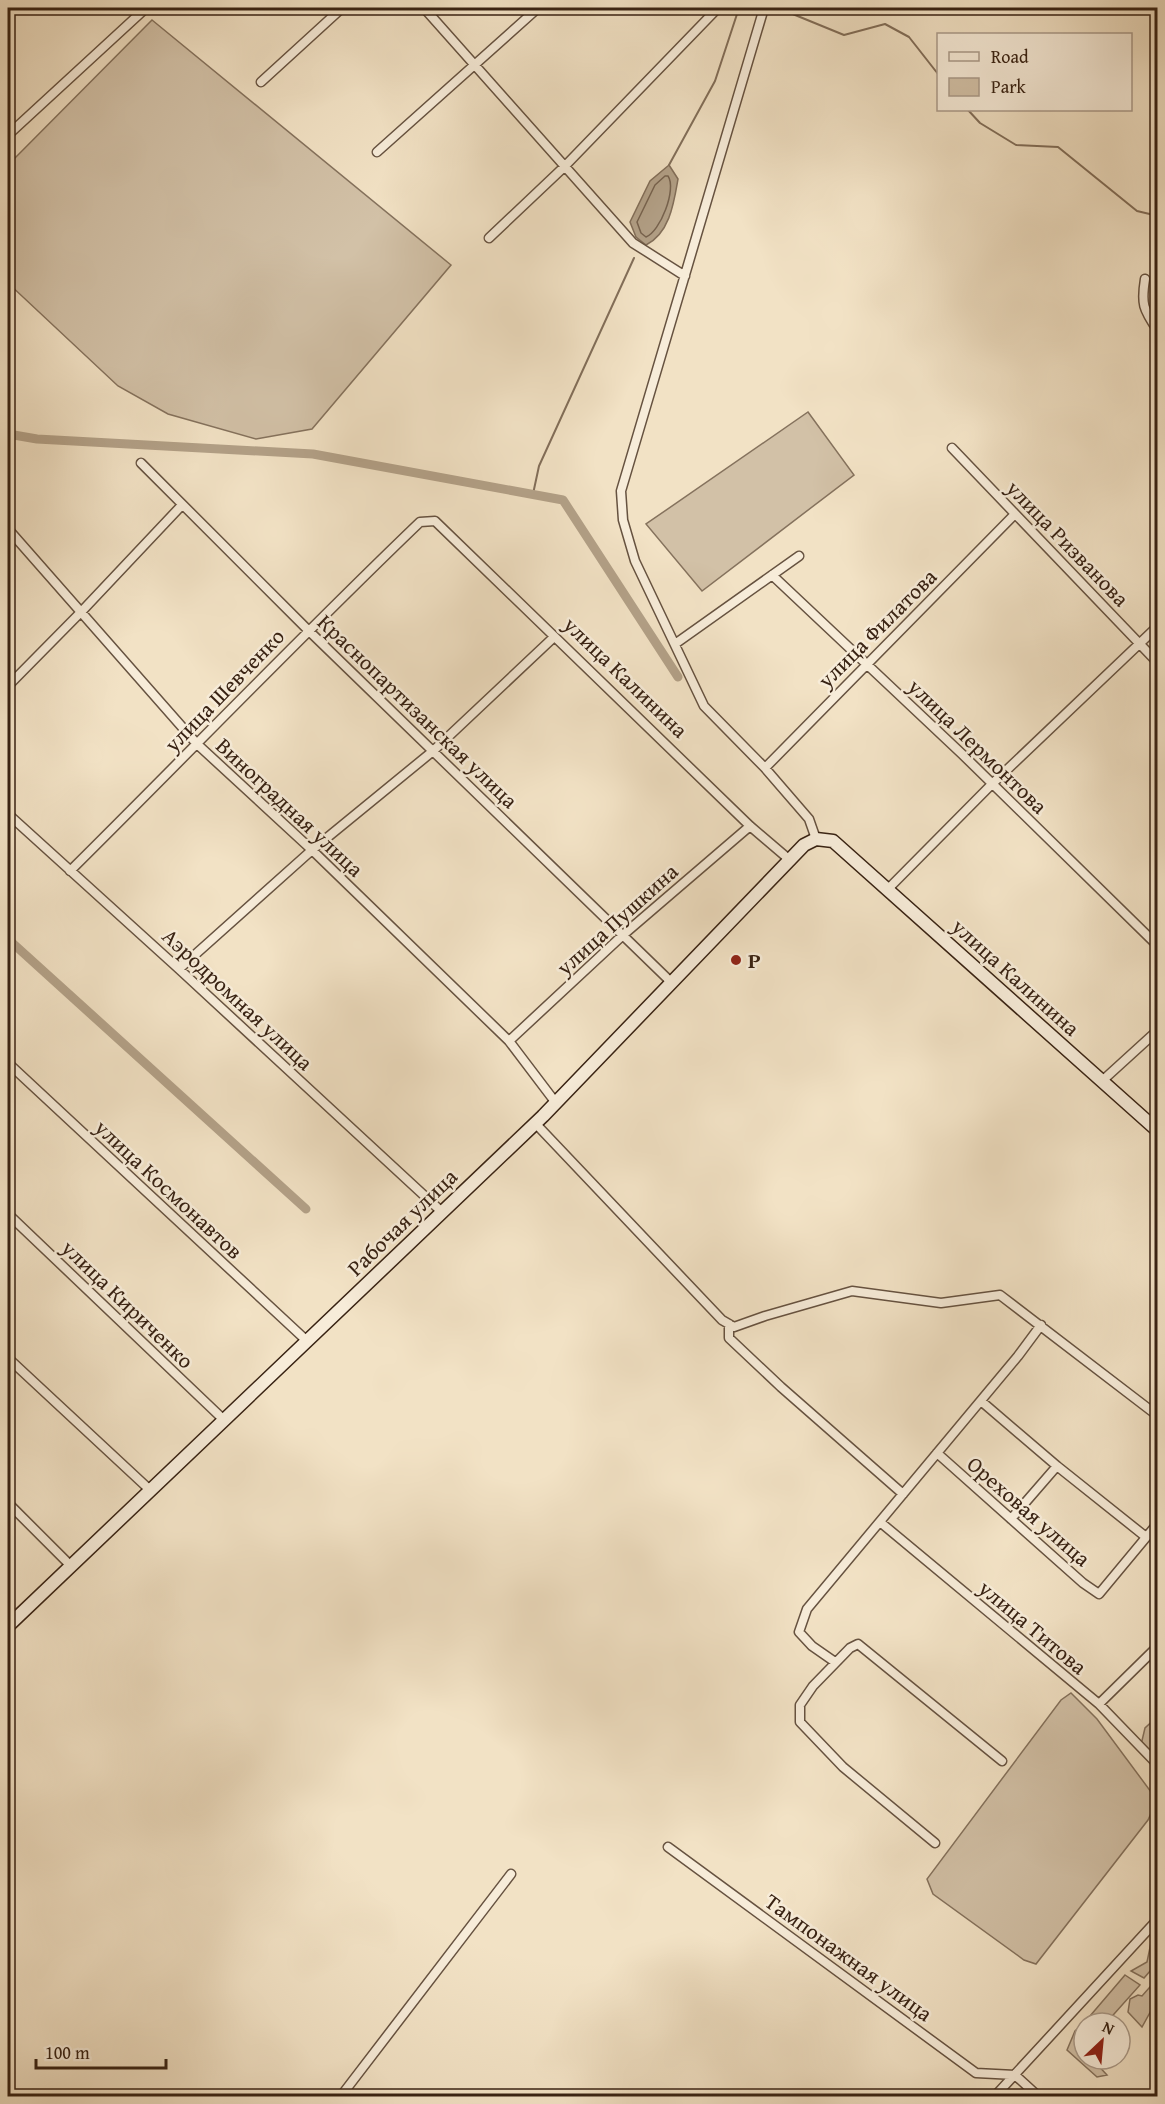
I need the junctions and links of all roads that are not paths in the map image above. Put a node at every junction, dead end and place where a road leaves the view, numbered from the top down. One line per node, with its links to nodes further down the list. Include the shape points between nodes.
1 (147, 8): 9 (street)
2 (342, 8): 8 (street)
3 (424, 8): 7 (street)
4 (538, 8): 7 (street)
5 (764, 8): 13 (street)
6 (716, 10): 11 (street)
7 (476, 64): 10 (street); 11 (street)
8 (261, 82)
9 (8, 135)
10 (377, 152)
11 (564, 167): 12 (street); 13 (street, via 633,243)
12 (489, 238)
13 (685, 276): 28 (street, via 621,491 623,520 635,561)
14 (1145, 279): 15 (street, via 1142,301)
15 (1158, 331)
16 (952, 448): 19 (street, улица Ризванова)
17 (141, 463): 18 (street, Краснопартизанская улица)
18 (182, 505): 24 (street); 26 (street, Краснопартизанская улица)
19 (1015, 514): 29 (street, улица Ризванова); 31 (street, улица Филатова)
20 (435, 521): 26 (street, улица Шевченко, via 420,522); 27 (street, улица Калинина)
21 (8, 529): 24 (street, Виноградная улица)
22 (799, 556): 23 (street)
23 (772, 575): 28 (street); 31 (street, улица Лермонтова)
24 (82, 612): 32 (street); 33 (street, Виноградная улица)
25 (1158, 626): 29 (street)
26 (308, 630): 33 (street, улица Шевченко); 34 (street, Краснопартизанская улица)
27 (554, 637): 34 (street); 38 (street, улица Калинина)
28 (675, 644): 35 (street, via 704,706)
29 (1139, 644): 30 (street, улица Ризванова); 36 (street)
30 (1158, 663)
31 (866, 664): 35 (street, улица Филатова); 36 (street, улица Лермонтова)
32 (8, 686)
33 (197, 744): 40 (street, Виноградная улица); 42 (street, улица Шевченко)
34 (434, 751): 40 (street); 44 (street, Краснопартизанская улица)
35 (765, 768): 39 (street, via 808,819)
36 (992, 784): 43 (street); 45 (street, улица Лермонтова)
37 (8, 814): 42 (street, Аэродромная улица)
38 (750, 826): 41 (street, улица Калинина); 44 (street, улица Пушкина)
39 (816, 838): 41 (street, Рабочая улица); 43 (street, улица Калинина, via 833,841)
40 (312, 850): 46 (street); 49 (street, Виноградная улица)
41 (790, 861): 47 (street, Рабочая улица)
42 (70, 871): 46 (street, Аэродромная улица)
43 (887, 890): 51 (street, улица Калинина)
44 (623, 935): 47 (street, Краснопартизанская улица); 49 (street, улица Пушкина)
45 (1158, 946)
46 (179, 969): 55 (street, Аэродромная улица)
47 (672, 983): 52 (street, Рабочая улица)
48 (1158, 1030): 51 (street)
49 (509, 1041): 52 (street, Виноградная улица)
50 (8, 1063): 59 (street, улица Космонавтов)
51 (1102, 1081): 54 (street, улица Калинина)
52 (556, 1103): 53 (street, Рабочая улица)
53 (535, 1124): 55 (street, Рабочая улица); 57 (street)
54 (1158, 1131)
55 (442, 1212): 59 (street, Рабочая улица)
56 (8, 1214): 63 (street, улица Кириченко)
57 (725, 1322): 58 (street, via 734,1327 852,1291 941,1304 1000,1295); 67 (street, via 729,1338)
58 (1041, 1325): 61 (street); 62 (street)
59 (307, 1341): 63 (street, Рабочая улица)
60 (8, 1358): 66 (street)
61 (981, 1401): 64 (street); 65 (street)
62 (1158, 1416)
63 (224, 1420): 66 (street, Рабочая улица)
64 (937, 1453): 67 (street); 69 (street, Ореховая улица)
65 (1057, 1466): 69 (street); 72 (street)
66 (150, 1490): 73 (street, Рабочая улица)
67 (903, 1494): 70 (street)
68 (8, 1503): 73 (street)
69 (1011, 1519): 72 (street, Ореховая улица, via 1099,1594)
70 (880, 1522): 76 (street, via 807,1609 800,1632); 77 (street, улица Титова)
71 (1158, 1523): 72 (street)
72 (1146, 1537)
73 (71, 1566): 74 (street, Рабочая улица)
74 (8, 1626)
75 (1158, 1646): 77 (street)
76 (835, 1662): 78 (street, via 858,1644); 80 (street, via 800,1705 800,1722 843,1767)
77 (1099, 1704): 79 (street, улица Титова)
78 (1002, 1761)
79 (1158, 1765)
80 (935, 1843)
81 (668, 1846): 84 (street, Тампонажная улица, via 976,2073)
82 (511, 1874): 85 (street)
83 (1158, 1918): 84 (street)
84 (1015, 2075): 86 (street); 87 (street)
85 (341, 2097)
86 (995, 2097)
87 (1038, 2097)

